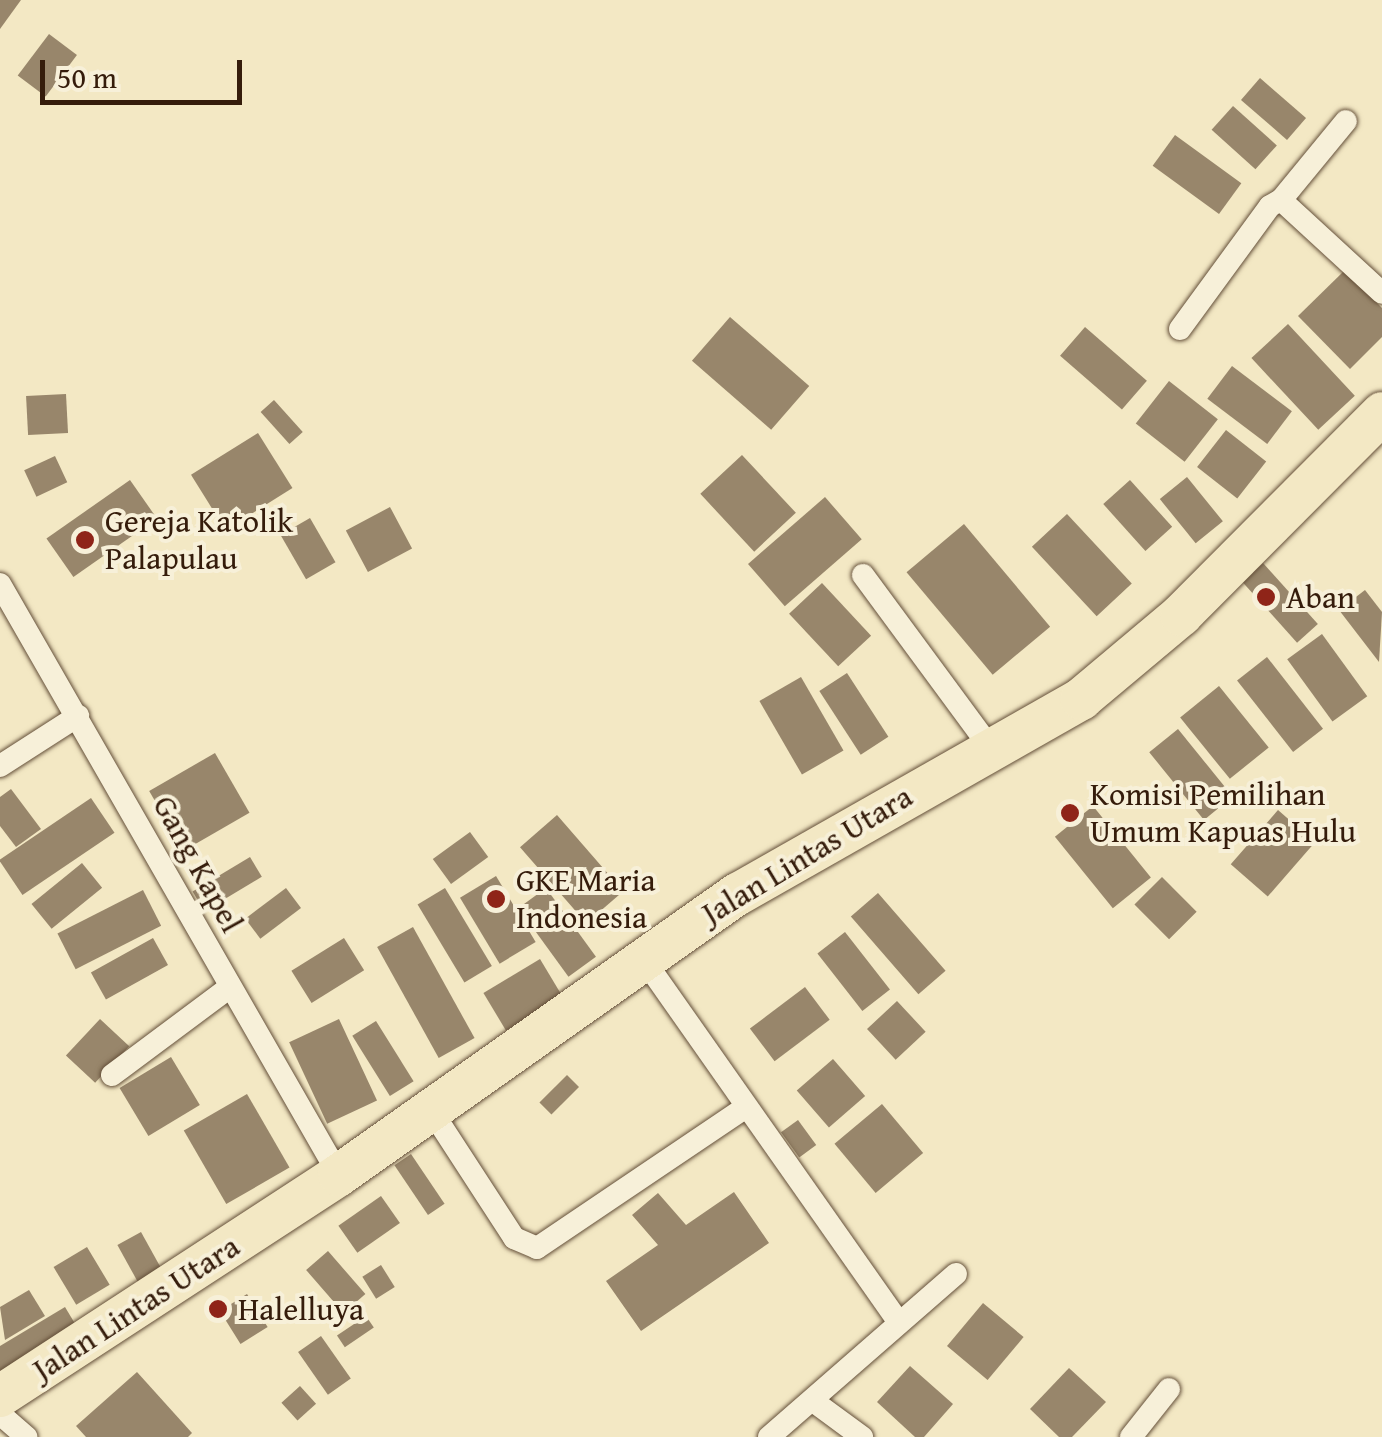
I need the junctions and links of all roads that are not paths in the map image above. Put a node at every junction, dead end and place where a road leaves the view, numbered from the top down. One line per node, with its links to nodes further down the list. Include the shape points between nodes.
1 (1346, 121): 2 (street)
2 (1281, 200): 3 (street); 4 (street)
3 (1382, 293)
4 (1180, 329)
5 (1382, 413): 9 (highway, Jalan Lintas Utara, via 1128,665)
6 (863, 575): 9 (street)
7 (0, 584): 8 (street, Gang Kapel)
8 (78, 716): 10 (street); 12 (street, Gang Kapel)
9 (990, 748): 11 (highway, Jalan Lintas Utara, via 804,851)
10 (0, 766)
11 (642, 957): 14 (street); 15 (highway, Jalan Lintas Utara)
12 (230, 987): 13 (street); 16 (street, Gang Kapel)
13 (112, 1074)
14 (746, 1107): 15 (street, via 538,1248 514,1238); 18 (street)
15 (431, 1110): 16 (highway, Jalan Lintas Utara)
16 (339, 1175): 20 (highway, Jalan Lintas Utara)
17 (956, 1274): 18 (street)
18 (897, 1320): 21 (street)
19 (1169, 1389): 26 (street)
20 (0, 1396)
21 (814, 1401): 24 (street); 25 (street)
22 (0, 1414): 23 (street)
23 (26, 1437)
24 (770, 1437)
25 (862, 1437)
26 (1132, 1437)

